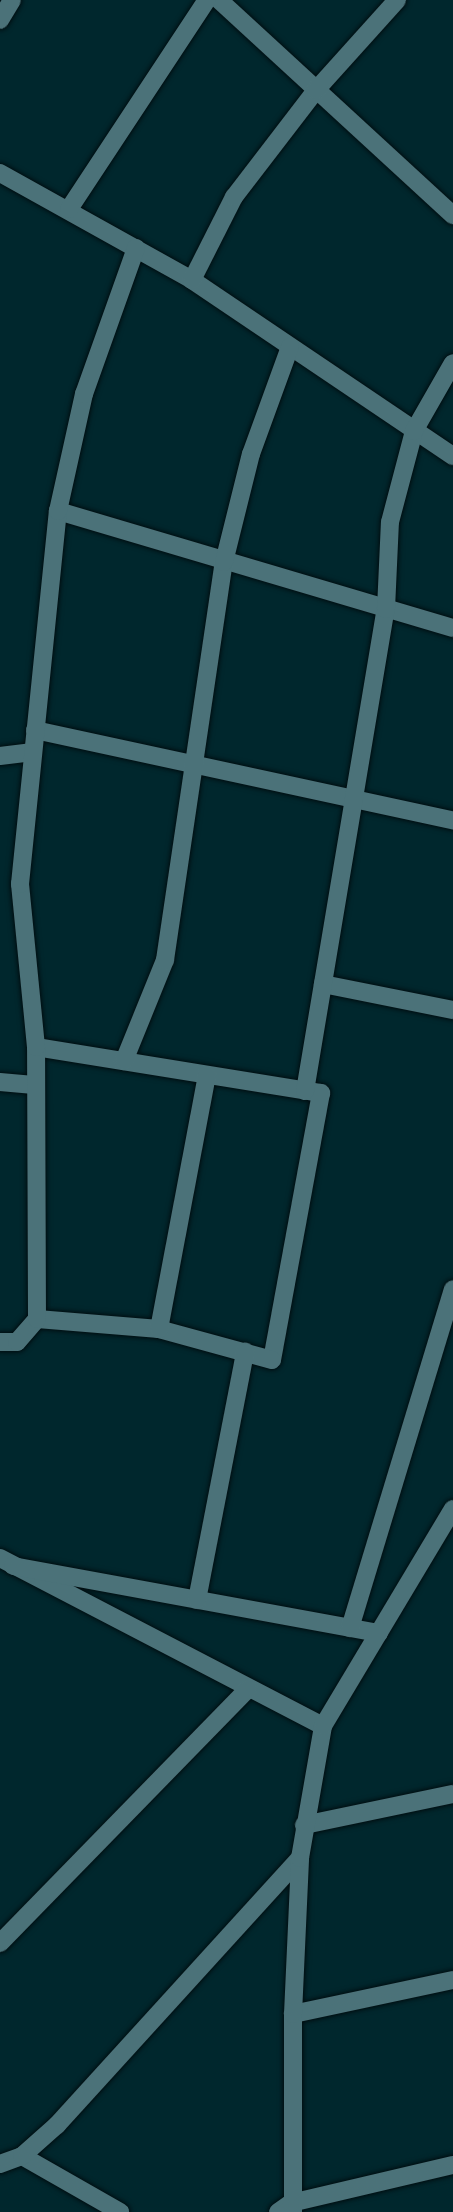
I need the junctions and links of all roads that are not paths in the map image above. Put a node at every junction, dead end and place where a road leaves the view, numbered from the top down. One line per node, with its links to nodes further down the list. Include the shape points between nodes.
1 (12, 0): 5 (street)
2 (207, 0): 8 (street)
3 (219, 0): 6 (street)
4 (397, 0): 6 (street)
5 (0, 20)
6 (316, 90): 9 (street); 11 (street, via 234,197)
7 (0, 173): 8 (street)
8 (69, 209): 10 (street)
9 (453, 215)
10 (136, 248): 11 (street); 16 (street, via 84,394)
11 (192, 280): 12 (street)
12 (290, 347): 14 (street); 17 (street, via 251,454)
13 (453, 363): 14 (street)
14 (414, 431): 15 (street); 18 (street, via 390,522)
15 (453, 456)
16 (58, 511): 17 (street); 20 (street)
17 (224, 562): 18 (street); 23 (street)
18 (386, 609): 19 (street); 24 (street)
19 (453, 628)
20 (35, 730): 21 (street); 23 (street)
21 (33, 752): 22 (street); 28 (street, via 20,884)
22 (0, 756)
23 (194, 764): 24 (street); 29 (street, via 165,960)
24 (354, 799): 25 (street); 26 (street)
25 (453, 820)
26 (323, 984): 27 (street); 33 (street)
27 (453, 1010)
28 (36, 1047): 29 (street); 32 (street)
29 (124, 1061): 30 (street)
30 (207, 1075): 33 (street); 36 (street)
31 (0, 1082): 32 (street)
32 (34, 1086): 35 (street)
33 (305, 1091): 38 (street, via 321,1094 272,1360)
34 (453, 1289): 42 (street)
35 (37, 1319): 36 (street); 37 (street, via 17,1342)
36 (159, 1329): 38 (street)
37 (0, 1342)
38 (245, 1352): 41 (street)
39 (453, 1509): 43 (street)
40 (7, 1562): 41 (street); 44 (street)
41 (197, 1600): 42 (street)
42 (350, 1628): 43 (street)
43 (379, 1633): 45 (street)
44 (249, 1689): 45 (street); 49 (street)
45 (323, 1726): 47 (street)
46 (453, 1794): 47 (street)
47 (304, 1825): 48 (street)
48 (300, 1858): 51 (street); 52 (street, via 57,2125)
49 (0, 1943)
50 (453, 1980): 51 (street)
51 (293, 2014): 55 (street)
52 (22, 2156): 53 (street); 56 (street)
53 (0, 2164)
54 (453, 2165): 55 (street)
55 (287, 2209)
56 (120, 2212)

